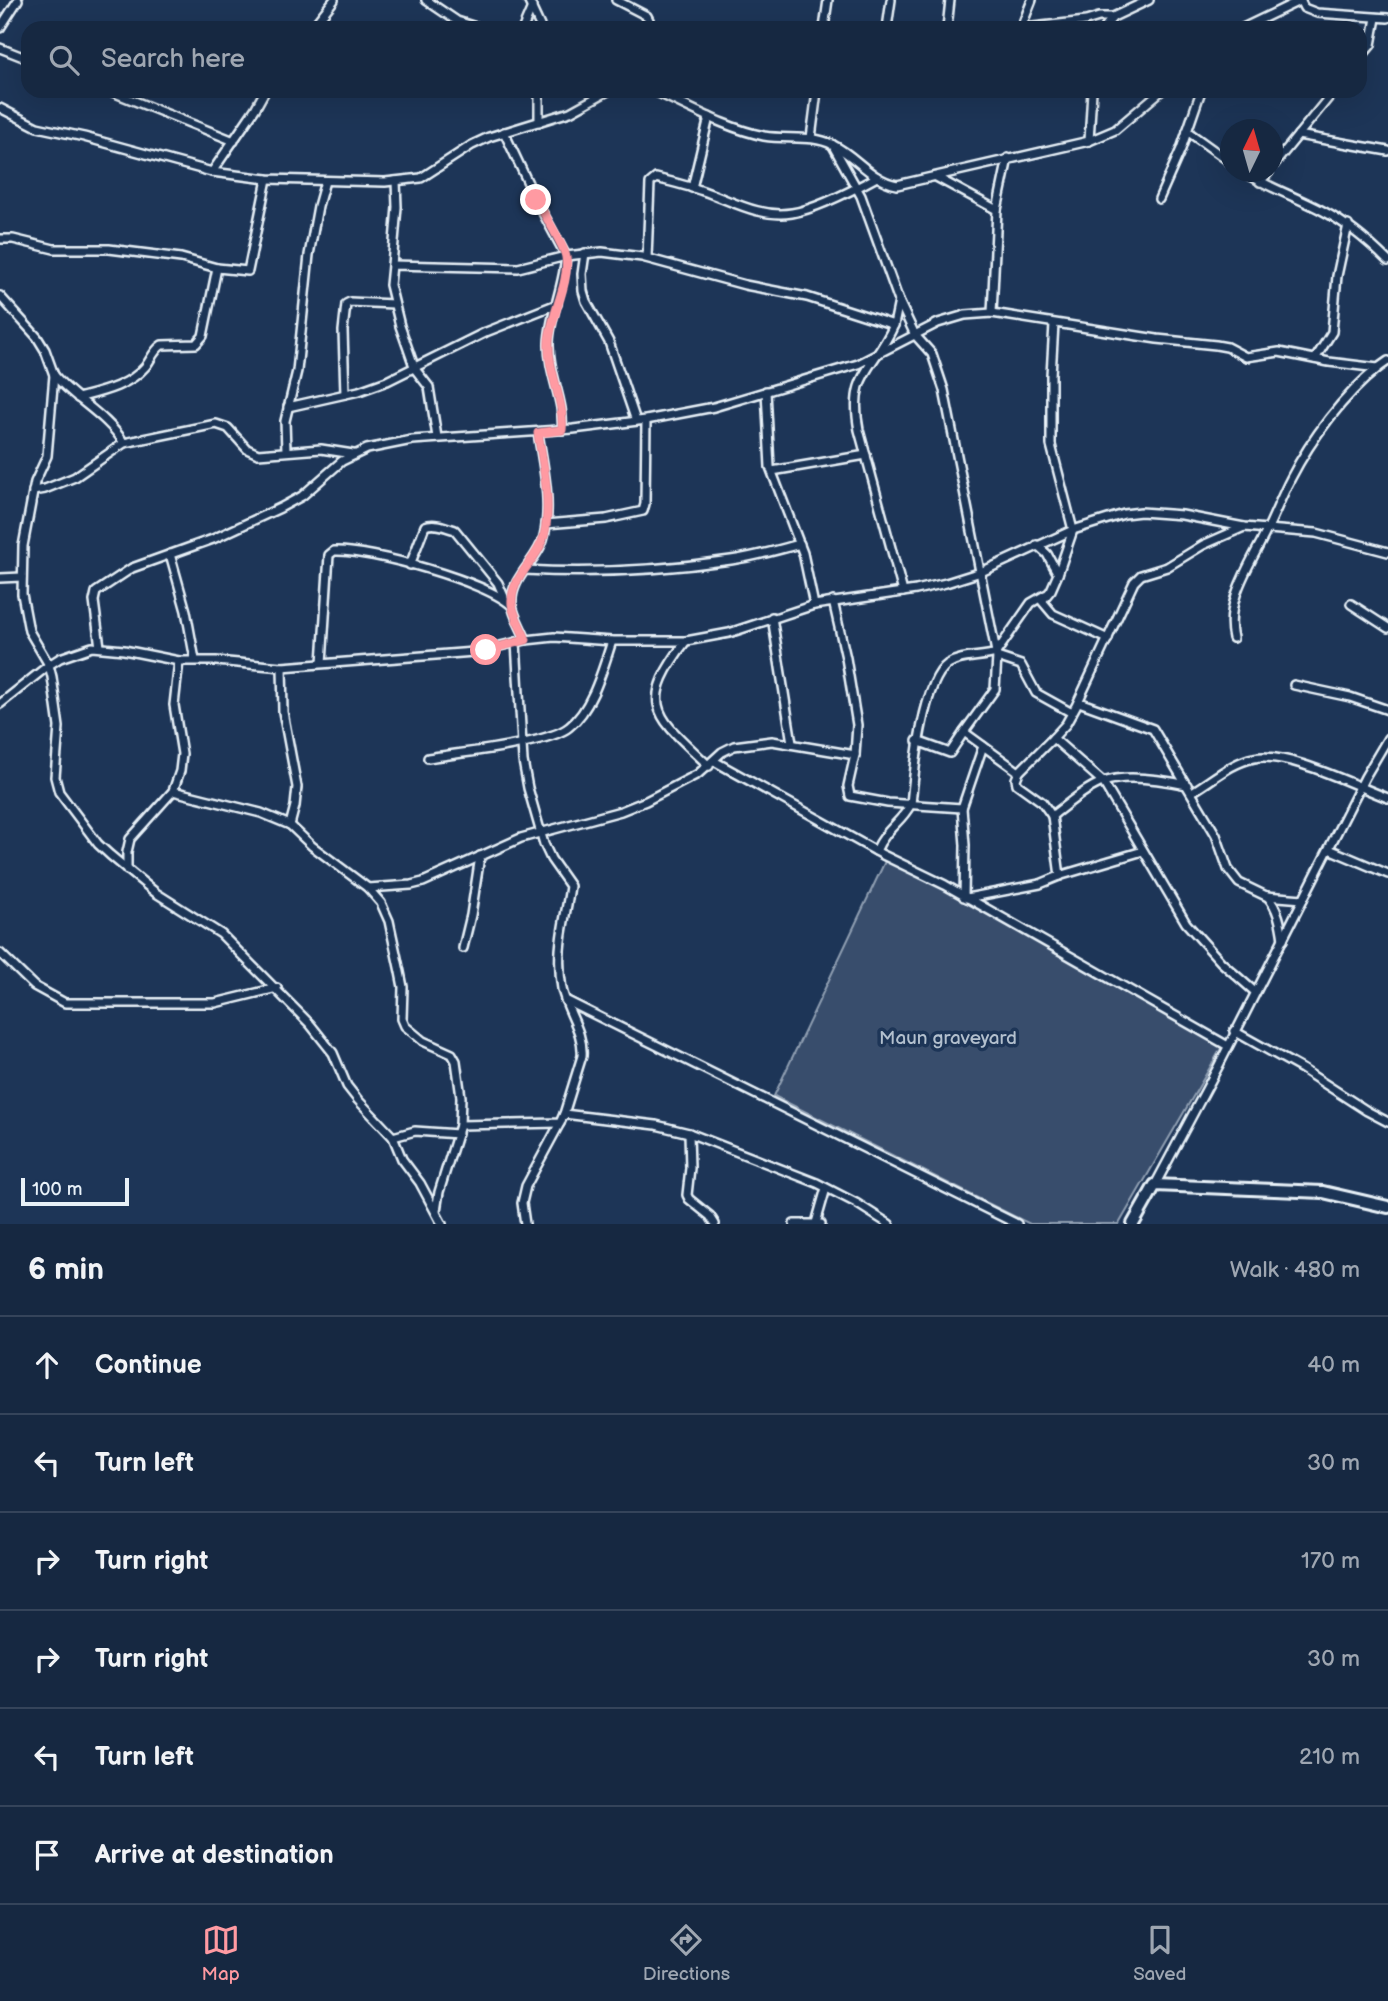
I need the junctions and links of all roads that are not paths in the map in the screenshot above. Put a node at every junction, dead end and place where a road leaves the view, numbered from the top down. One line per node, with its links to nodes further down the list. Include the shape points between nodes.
1 (18, 0): 27 (street)
2 (334, 0): 15 (street)
3 (426, 0): 16 (street)
4 (616, 0): 19 (street)
5 (828, 0): 20 (street)
6 (891, 0): 21 (street)
7 (950, 0): 22 (street)
8 (1032, 0): 23 (street)
9 (1149, 0): 12 (street)
10 (1300, 0): 13 (street, via 1304,8 1317,13); 26 (street)
11 (530, 3): 17 (street); 18 (street)
12 (1113, 17): 24 (street); 25 (street)
13 (1376, 18): 14 (street); 29 (street)
14 (1388, 18)
15 (318, 21)
16 (457, 21)
17 (525, 21)
18 (538, 21)
19 (649, 21)
20 (825, 21)
21 (888, 21)
22 (948, 21)
23 (1025, 21)
24 (1087, 21)
25 (1110, 21)
26 (1257, 21)
27 (0, 28)
28 (0, 48): 30 (street)
29 (1367, 49)
30 (21, 56)
31 (127, 98): 48 (street)
32 (261, 98): 48 (street)
33 (539, 98): 43 (street)
34 (596, 98): 43 (street)
35 (669, 98): 42 (street)
36 (816, 98): 47 (street)
37 (1093, 98): 49 (street)
38 (1153, 98): 49 (street, via 1115,130)
39 (1199, 98): 44 (street)
40 (1328, 98): 46 (street)
41 (0, 108): 55 (street, via 37,127)
42 (709, 117): 47 (street, via 764,136); 62 (street)
43 (539, 122): 45 (street)
44 (1187, 131): 53 (street); 64 (street)
45 (504, 132): 60 (street, via 472,145 421,178); 69 (street)
46 (1298, 135): 51 (street); 52 (street)
47 (811, 138): 50 (street)
48 (234, 141): 55 (street)
49 (1090, 141): 54 (street)
50 (832, 144): 56 (street); 63 (street)
51 (1388, 151)
52 (1283, 153)
53 (1220, 155)
54 (1008, 158): 57 (street); 65 (street)
55 (212, 172): 58 (street)
56 (877, 177): 57 (street, via 897,185); 63 (street)
57 (936, 177): 65 (street)
58 (267, 179): 59 (street); 73 (street, via 249,270)
59 (326, 181): 60 (street); 91 (street, via 313,231 297,371)
60 (396, 181): 72 (street)
61 (1260, 182): 66 (street)
62 (692, 188): 63 (street, via 771,214 804,210); 70 (street, via 652,179)
63 (857, 188): 75 (street)
64 (1159, 199)
65 (997, 210): 78 (street)
66 (1348, 225): 71 (street); 83 (street, via 1332,332)
67 (0, 239): 73 (street, via 54,249 181,258)
68 (585, 253): 69 (street); 70 (street); 93 (street, via 583,291 609,342)
69 (566, 256): 72 (street, via 518,268); 77 (street)
70 (647, 258): 80 (street, via 807,297)
71 (1388, 261)
72 (392, 265): 76 (street)
73 (217, 268): 90 (street, via 203,336 196,344 162,345 127,381)
74 (0, 296): 87 (street, via 46,350)
75 (899, 300): 80 (street); 81 (street)
76 (394, 304): 86 (street); 89 (street, via 346,304)
77 (557, 304): 86 (street, via 486,332); 94 (street, via 549,343 563,411)
78 (992, 313): 79 (street); 81 (street, via 951,317)
79 (1054, 324): 83 (street, via 1216,345 1246,356 1279,352); 105 (street, via 1051,445)
80 (894, 325): 82 (street)
81 (915, 335): 82 (street); 113 (street, via 932,354 944,390)
82 (874, 356): 88 (street); 100 (street, via 855,399)
83 (1315, 359): 85 (street)
84 (1388, 361): 85 (street)
85 (1378, 368): 106 (street, via 1351,393 1307,451)
86 (415, 369): 89 (street); 96 (street, via 429,387)
87 (54, 375): 90 (street); 102 (street, via 47,456)
88 (765, 391): 92 (street); 101 (street)
89 (345, 394): 91 (street)
90 (78, 398): 97 (street, via 110,423)
91 (288, 407): 98 (street)
92 (646, 420): 93 (street); 103 (street, via 643,511)
93 (636, 421): 94 (street)
94 (562, 430): 95 (street)
95 (538, 433): 96 (street); 103 (street)
96 (437, 437): 99 (street)
97 (124, 443): 98 (street, via 216,424 228,428 258,454); 102 (street, via 75,477)
98 (286, 450): 99 (street)
99 (353, 454): 110 (street, via 302,496 213,539)
100 (866, 455): 101 (street); 117 (street)
101 (772, 471): 107 (street)
102 (33, 491): 115 (street)
103 (546, 524): 112 (street, via 541,544)
104 (1244, 527): 105 (street, via 1141,512); 106 (street); 127 (street, via 1141,575)
105 (1073, 530): 108 (street); 114 (street)
106 (1267, 530): 109 (street, via 1316,533); 126 (street, via 1237,593)
107 (800, 544): 112 (street, via 732,560 668,567 587,572); 122 (street)
108 (1037, 545): 113 (street); 114 (street)
109 (1388, 552)
110 (170, 554): 132 (street, via 132,568 96,592 93,601); 134 (street)
111 (410, 565): 119 (street); 119 (street, via 425,526 447,527 455,530); 136 (street, via 366,554 331,553)
112 (525, 569): 123 (street)
113 (981, 572): 117 (street); 133 (street)
114 (1058, 574): 118 (street)
115 (22, 577): 116 (street); 137 (street, via 29,631)
116 (0, 578)
117 (903, 592): 120 (street)
118 (1045, 595): 127 (street, via 1042,601 1053,614); 133 (street, via 1031,603)
119 (504, 597): 123 (street)
120 (833, 601): 122 (street); 151 (street, via 856,711)
121 (1350, 604): 125 (street)
122 (814, 605): 124 (street)
123 (512, 606): 128 (street)
124 (772, 617): 130 (street, via 729,633); 149 (street)
125 (1388, 628)
126 (1233, 638)
127 (1108, 639): 140 (street)
128 (526, 640): 129 (street, via 569,636); 131 (street)
129 (612, 641): 130 (street); 148 (street, via 596,686 570,727)
130 (686, 641): 153 (street, via 659,682 658,702 664,721)
131 (516, 642): 136 (street, via 464,653); 148 (street)
132 (100, 647): 135 (street); 137 (street)
133 (996, 655): 143 (street, via 1021,665 1035,693); 144 (street, via 995,689); 147 (street, via 960,659 944,668)
134 (195, 660): 135 (street); 138 (street)
135 (179, 661): 158 (street, via 174,705 182,754)
136 (322, 663): 138 (street)
137 (49, 665): 141 (street); 169 (street, via 59,727 56,784 98,844)
138 (282, 667): 163 (street, via 283,712 297,788)
139 (1294, 685): 142 (street)
140 (1079, 702): 143 (street); 157 (street, via 1153,729)
141 (0, 704)
142 (1388, 710)
143 (1072, 713): 145 (street)
144 (964, 732): 147 (street, via 950,753); 150 (street)
145 (1053, 738): 154 (street); 155 (street)
146 (1388, 738): 156 (street)
147 (917, 741): 160 (street)
148 (522, 742): 152 (street); 164 (street, via 527,788)
149 (792, 743): 151 (street); 153 (street, via 752,742 722,752)
150 (983, 746): 154 (street); 161 (street)
151 (855, 755): 160 (street, via 850,796)
152 (428, 758)
153 (712, 763): 164 (street, via 646,802); 166 (street)
154 (1020, 772): 162 (street, via 1017,784 1042,802)
155 (1103, 782): 157 (street, via 1146,780); 162 (street); 167 (street)
156 (1360, 788): 157 (street, via 1299,764 1255,757); 159 (street); 165 (street)
157 (1190, 789): 173 (street, via 1233,876 1250,890)
158 (173, 791): 163 (street); 169 (street, via 130,839)
159 (1388, 799)
160 (911, 804): 161 (street); 166 (street)
161 (962, 808): 174 (street)
162 (1052, 816): 171 (street)
163 (290, 825): 172 (street)
164 (541, 831): 168 (street); 181 (street, via 551,859 570,886 559,946)
165 (1329, 849): 170 (street); 175 (street)
166 (876, 851): 174 (street)
167 (1143, 851): 171 (street); 180 (street, via 1186,923)
168 (480, 856): 172 (street, via 411,885); 177 (street)
169 (127, 870): 179 (street, via 221,934)
170 (1388, 874)
171 (1060, 876): 174 (street)
172 (368, 888): 187 (street, via 388,921 403,987 405,1026 423,1041 452,1054 456,1061)
173 (1266, 895): 175 (street); 176 (street, via 1274,905)
174 (966, 897): 183 (street)
175 (1303, 899): 176 (street)
176 (1283, 940): 180 (street)
177 (463, 948)
178 (0, 953): 179 (street, via 34,986 65,1003 215,1003)
179 (277, 988): 190 (street, via 325,1041 347,1086)
180 (1255, 992): 182 (street)
181 (565, 1000): 184 (street, via 583,1046); 202 (street)
182 (1234, 1031): 183 (street); 185 (street)
183 (1228, 1046): 191 (street)
184 (564, 1114): 186 (street); 188 (street)
185 (1388, 1122)
186 (560, 1123): 187 (street); 197 (street, via 526,1186 522,1203)
187 (460, 1125): 189 (street)
188 (689, 1133): 192 (street); 198 (street, via 687,1195)
189 (458, 1134): 190 (street, via 415,1131); 194 (street)
190 (393, 1137): 194 (street)
191 (1156, 1185): 193 (street, via 1324,1192); 203 (street)
192 (826, 1188): 195 (street); 201 (street)
193 (1388, 1207)
194 (436, 1212): 196 (street)
195 (816, 1223): 199 (street); 200 (street)
196 (442, 1224)
197 (525, 1224)
198 (715, 1224)
199 (794, 1224)
200 (821, 1224)
201 (888, 1224)
202 (1017, 1224)
203 (1133, 1224)

